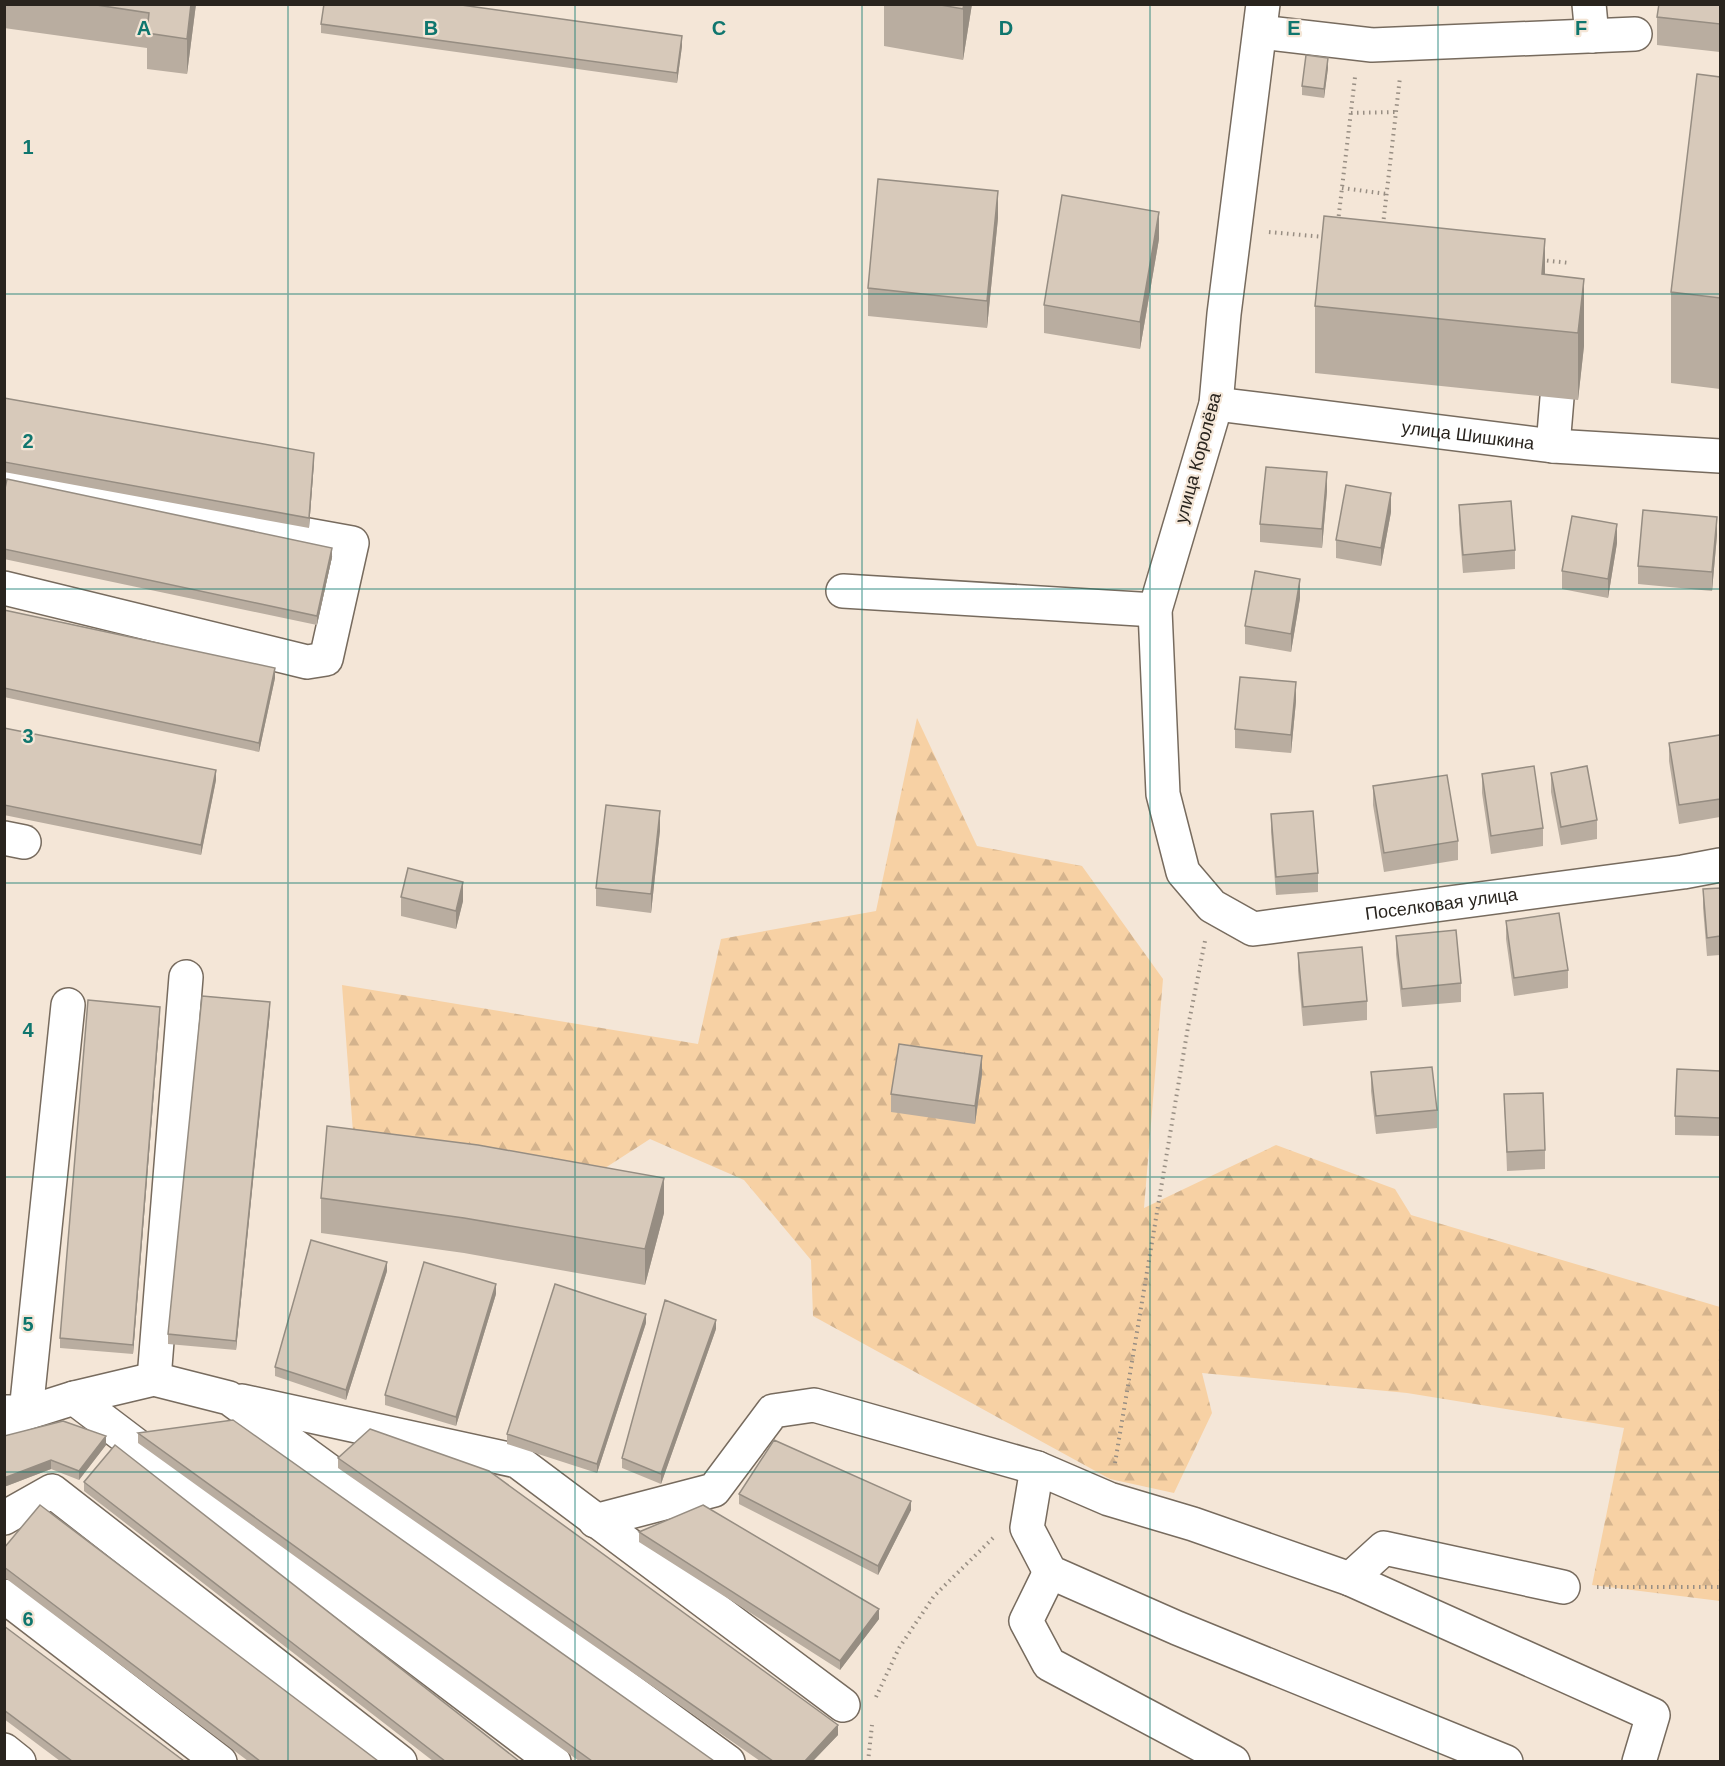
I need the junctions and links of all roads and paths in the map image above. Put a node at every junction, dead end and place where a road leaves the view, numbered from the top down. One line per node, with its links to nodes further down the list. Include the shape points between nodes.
1 (1261, 18): 4 (street); 17 (street, улица Королёва)
2 (1591, 20): 3 (street); 5 (street)
3 (1635, 34)
4 (1359, 44): 5 (street); 7 (path)
5 (1404, 44): 6 (path)
6 (1396, 111): 7 (path); 9 (path)
7 (1351, 113): 8 (path)
8 (1342, 188): 9 (path); 10 (path)
9 (1387, 194): 12 (path)
10 (1337, 229)
11 (1273, 232): 13 (path)
12 (1383, 233)
13 (1326, 238)
14 (1534, 259): 15 (path)
15 (1570, 263)
16 (1557, 398): 18 (street)
17 (1216, 404): 18 (street, улица Шишкина); 23 (street, улица Королёва)
18 (1553, 446): 19 (street, улица Шишкина)
19 (1720, 456)
20 (4, 480): 21 (street, via 352,543 326,660 307,662)
21 (4, 588)
22 (843, 591): 23 (street)
23 (1155, 610): 25 (street, улица Королёва, via 1163,794)
24 (1720, 865): 26 (street, Поселковая улица, via 1253,929)
25 (1184, 872): 26 (street, Поселковая улица)
26 (1212, 906): 34 (path)
27 (186, 977): 29 (street)
28 (68, 1005): 32 (street)
29 (154, 1379): 30 (street); 31 (street)
30 (74, 1398): 32 (street); 48 (street)
31 (229, 1398): 36 (street, via 517,1461); 49 (street)
32 (12, 1415)
33 (1037, 1468): 34 (street); 36 (street, via 814,1405 773,1411 714,1490); 37 (street)
34 (1109, 1499): 39 (street)
35 (4, 1518): 47 (street, via 52,1491)
36 (595, 1521): 43 (street)
37 (1027, 1528): 38 (street); 43 (path, via 1003,1530 934,1596)
38 (1050, 1572): 51 (street, via 1026,1621 1049,1664); 52 (street, via 1177,1628)
39 (1350, 1579): 40 (street, via 1384,1548); 53 (street, via 1653,1715)
40 (1563, 1587): 41 (path)
41 (1720, 1587)
42 (4, 1596): 46 (street)
43 (863, 1708): 50 (path)
44 (4, 1750): 45 (street)
45 (19, 1761)
46 (220, 1761)
47 (400, 1761)
48 (554, 1761)
49 (729, 1761)
50 (868, 1761)
51 (1233, 1761)
52 (1506, 1761)
53 (1639, 1761)

